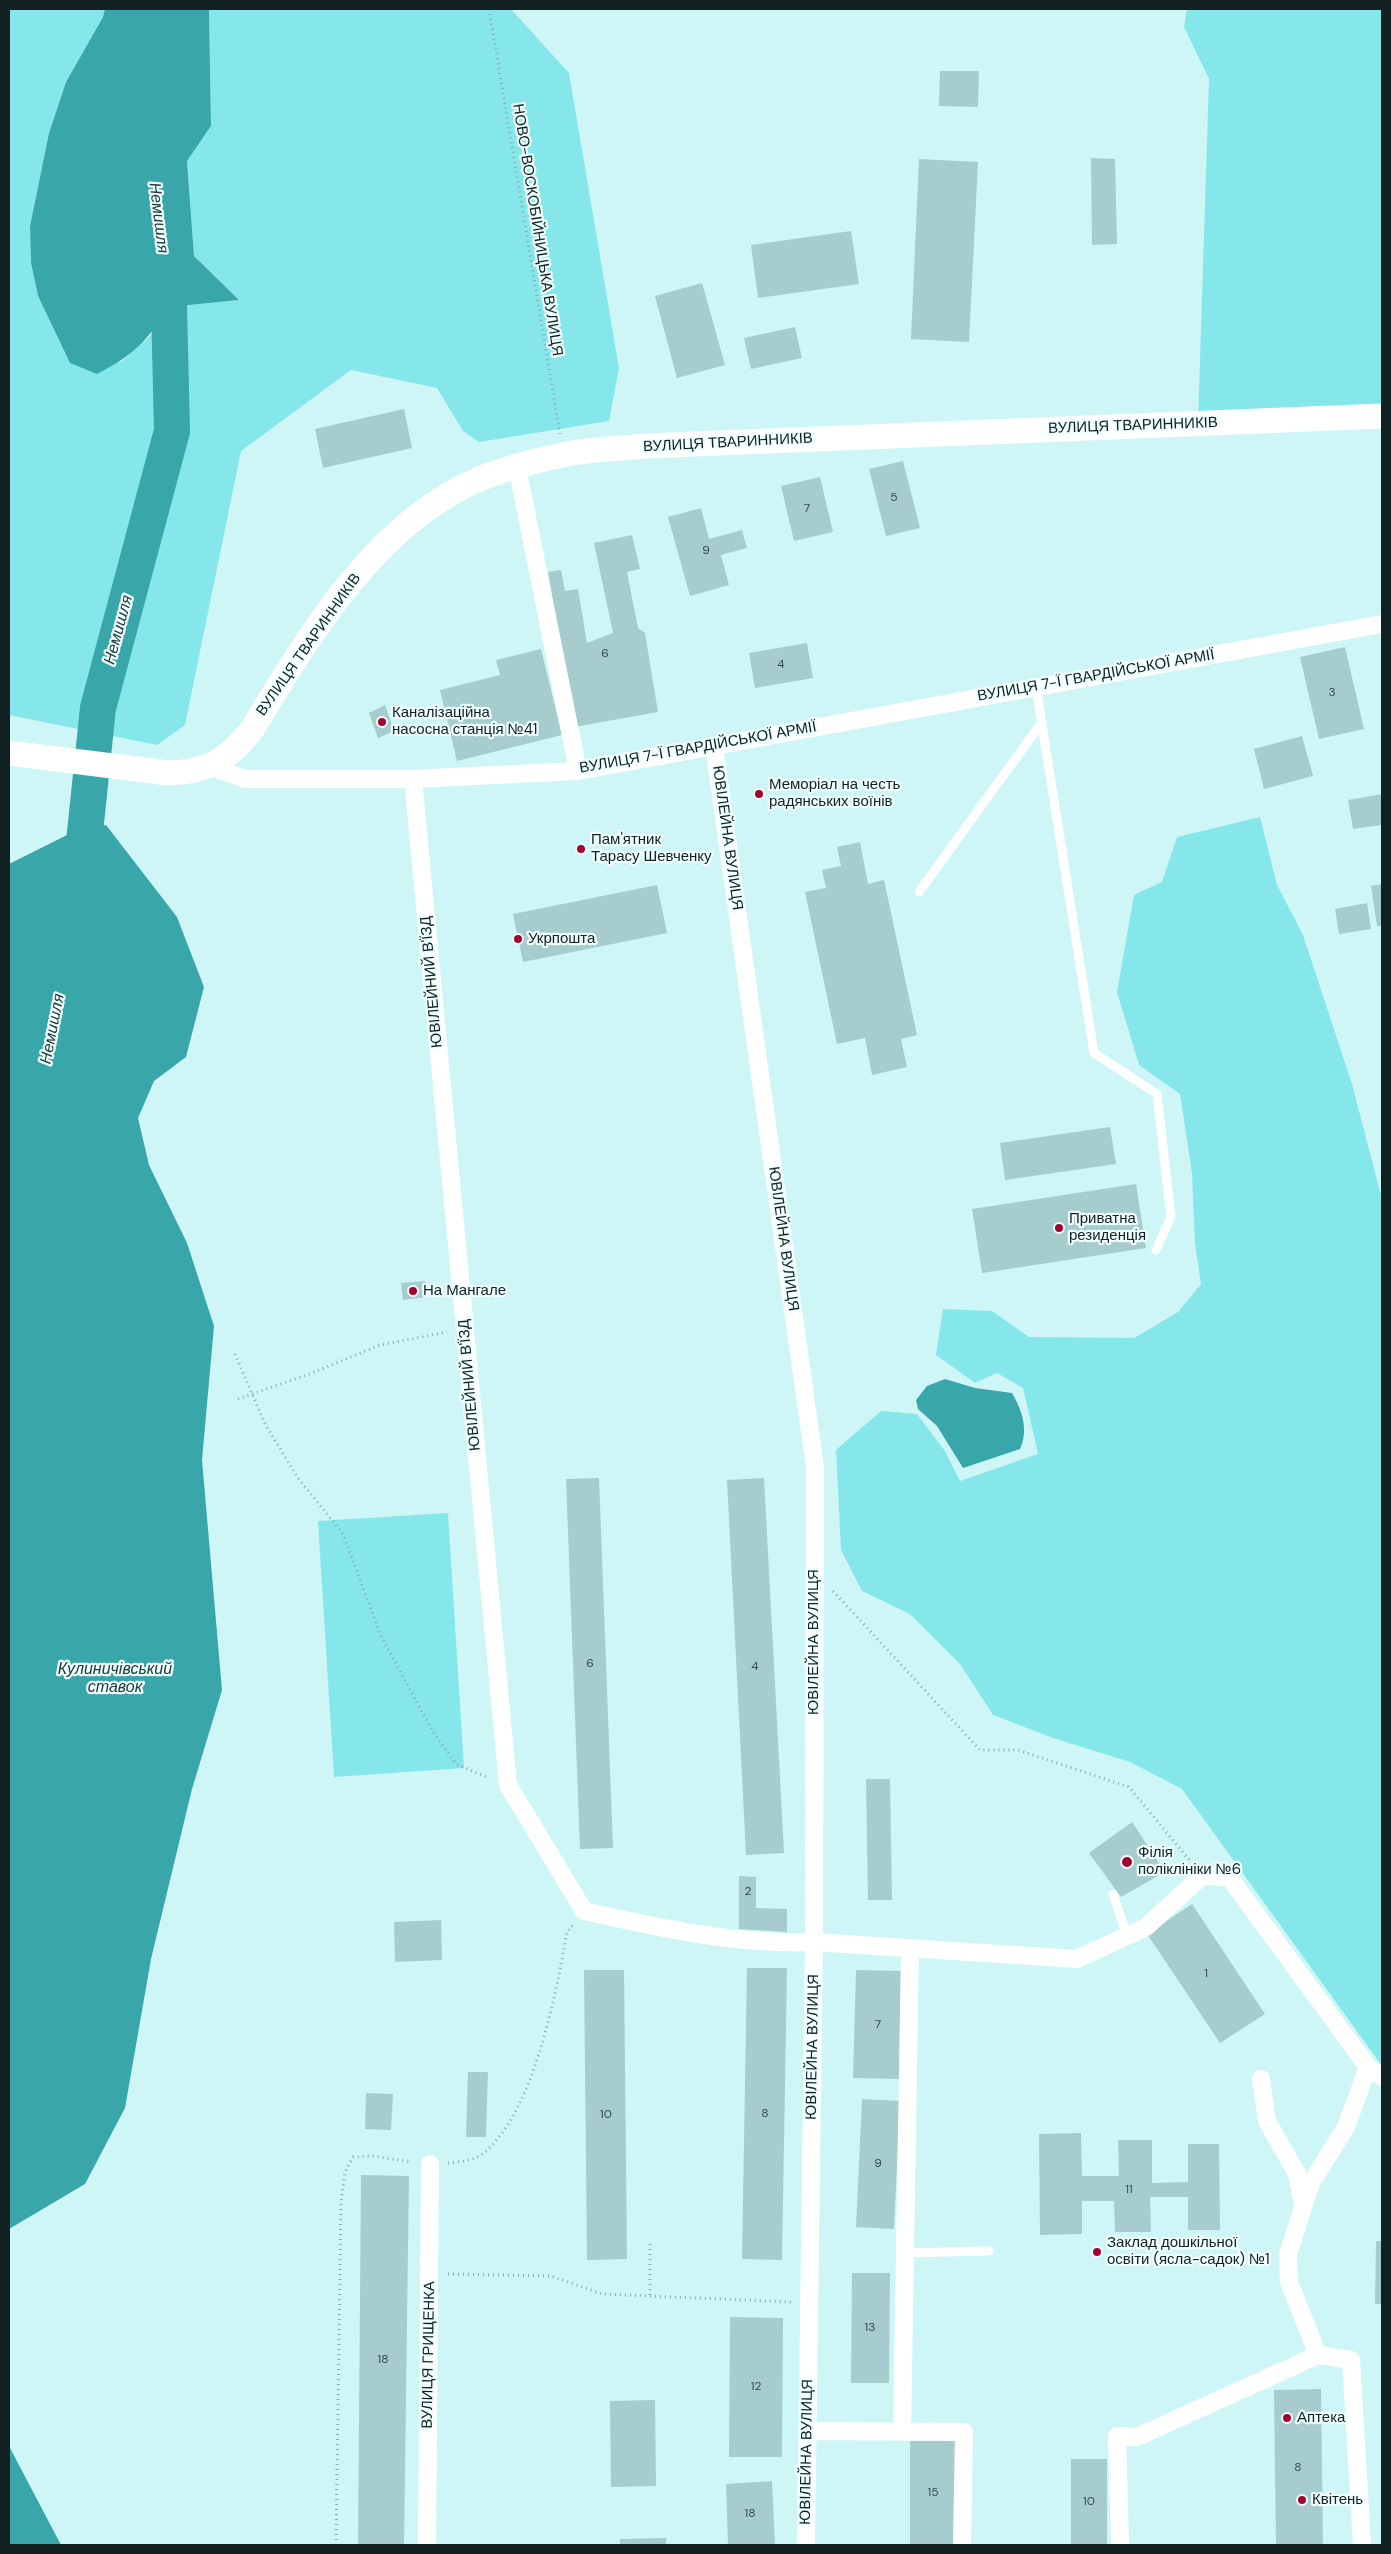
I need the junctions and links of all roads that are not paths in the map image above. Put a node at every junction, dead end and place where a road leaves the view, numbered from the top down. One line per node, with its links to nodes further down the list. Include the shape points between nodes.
1 (1382, 416): 2 (main road, ВУЛИЦЯ ТВАРИННИКІВ, via 646,446 563,454)
2 (517, 467): 8 (main road, ВУЛИЦЯ ТВАРИННИКІВ, via 456,490 431,505 380,549 332,608 238,748); 9 (street)
3 (1382, 624): 4 (street, ВУЛИЦЯ 7-Ї ГВАРДІЙСЬКОЇ АРМІЇ)
4 (1036, 687): 5 (lane); 6 (street, ВУЛИЦЯ 7-Ї ГВАРДІЙСЬКОЇ АРМІЇ)
5 (1042, 722): 11 (lane); 12 (lane, via 1094,1053 1157,1094 1171,1217)
6 (714, 746): 9 (street, ВУЛИЦЯ 7-Ї ГВАРДІЙСЬКОЇ АРМІЇ); 15 (street, ЮВІЛЕЙНА ВУЛИЦЯ, via 815,1467)
7 (9, 753): 8 (main road, via 141,771 188,772)
8 (209, 766): 10 (street, ВУЛИЦЯ 7-Ї ГВАРДІЙСЬКОЇ АРМІЇ, via 245,779)
9 (578, 770): 10 (street, ВУЛИЦЯ 7-Ї ГВАРДІЙСЬКОЇ АРМІЇ)
10 (413, 778): 15 (street, ЮВІЛЕЙНИЙ В'ЇЗД, via 508,1786 584,1911 653,1927 780,1944)
11 (919, 892)
12 (1156, 1250)
13 (1114, 1894): 14 (lane)
14 (1127, 1936): 16 (street, via 1077,1959); 17 (street, via 1146,1927 1202,1876 1229,1877)
15 (814, 1942): 16 (street); 24 (street, ЮВІЛЕЙНА ВУЛИЦЯ)
16 (910, 1948): 22 (street)
17 (1375, 2072): 20 (street, via 1346,2127 1310,2183)
18 (1262, 2079): 20 (street, via 1267,2121 1297,2174)
19 (430, 2164): 26 (street, ВУЛИЦЯ ГРИЩЕНКА)
20 (1303, 2205): 23 (street, via 1288,2254 1289,2282)
21 (990, 2251): 22 (lane)
22 (905, 2253): 25 (street)
23 (1318, 2355): 29 (street, via 1137,2436 1116,2436); 30 (street, via 1351,2360)
24 (808, 2430): 25 (street); 27 (street, ЮВІЛЕЙНА ВУЛИЦЯ)
25 (902, 2432): 28 (street, via 964,2432)
26 (426, 2545)
27 (806, 2545)
28 (962, 2545)
29 (1120, 2545)
30 (1362, 2545)

